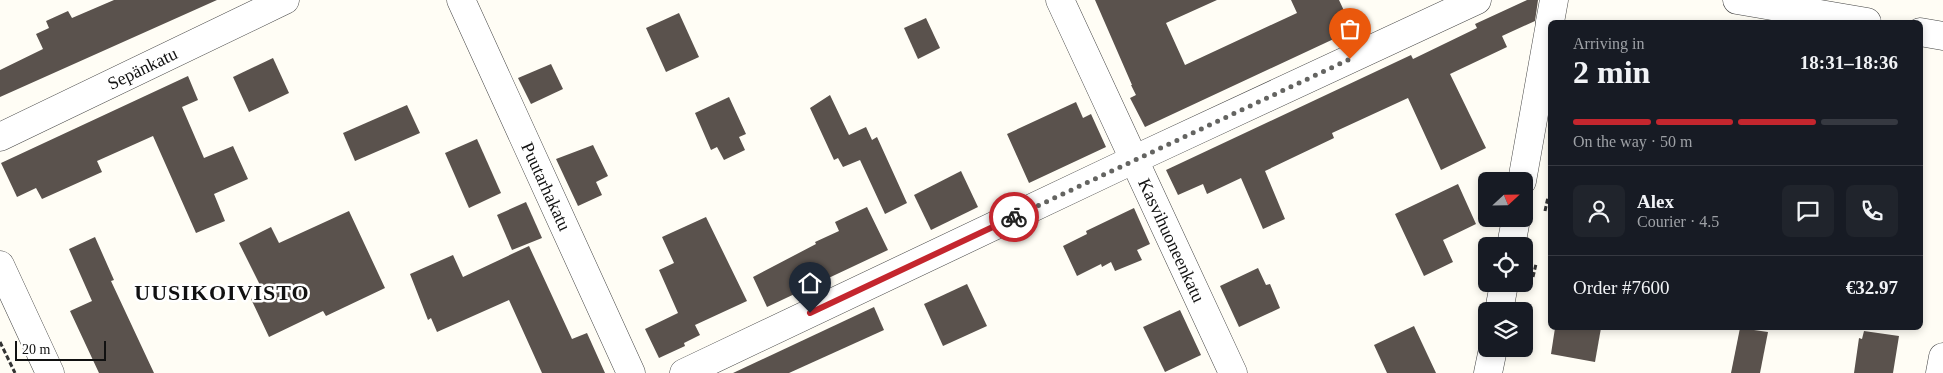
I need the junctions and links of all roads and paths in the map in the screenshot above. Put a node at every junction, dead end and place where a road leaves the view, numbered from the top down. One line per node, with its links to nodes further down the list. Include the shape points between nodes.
1 (285, 0): 12 (street, Sepänkatu)
2 (461, 0): 21 (street, Puutarhakatu)
3 (1060, 0): 13 (street, Kasvihuoneenkatu)
4 (1477, 0): 13 (street)
5 (1554, 0): 7 (street)
6 (1737, 0): 8 (street)
7 (1551, 20)
8 (1855, 20)
9 (1923, 33): 11 (street)
10 (1548, 34): 14 (street)
11 (1943, 36)
12 (0, 137)
13 (1133, 160): 22 (street); 23 (street, Kasvihuoneenkatu)
14 (1524, 172)
15 (0, 265): 20 (street)
16 (0, 342): 19 (path)
17 (1491, 357): 24 (street)
18 (1943, 357): 25 (street)
19 (15, 373)
20 (50, 373)
21 (631, 373)
22 (684, 373)
23 (1233, 373)
24 (1488, 373)
25 (1940, 373)

